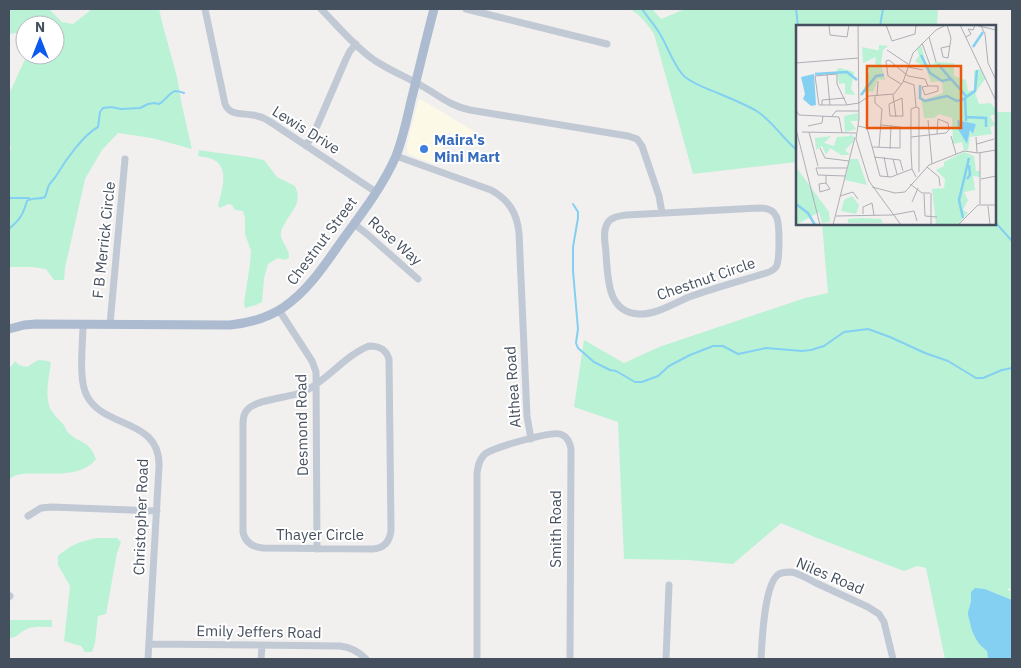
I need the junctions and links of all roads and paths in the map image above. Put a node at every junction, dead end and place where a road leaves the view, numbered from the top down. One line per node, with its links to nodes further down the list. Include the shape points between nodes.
1 (205, 9): 8 (street, Lewis Drive, via 228,110 265,119)
2 (321, 9): 5 (street)
3 (434, 9): 7 (main road, Chestnut Street)
4 (466, 9): 6 (street)
5 (356, 44): 7 (street, via 375,60); 8 (street)
6 (607, 44)
7 (416, 83): 9 (main road, Chestnut Street); 12 (street, via 450,104 465,109 634,137 642,146)
8 (306, 146): 11 (street, Lewis Drive)
9 (396, 156): 11 (main road, Chestnut Street); 20 (street, Althea Road, via 491,190 505,199 513,210 518,233 527,416)
10 (125, 159): 17 (street, F B Merrick Circle)
11 (376, 192): 13 (main road, Chestnut Street)
12 (662, 213): 12 (street, Chestnut Circle, via 770,210 778,222 777,266 769,272 652,312 629,312 615,302 610,290 605,227 618,216)
13 (354, 224): 14 (street, Rose Way); 15 (main road, Chestnut Street, via 308,286)
14 (418, 279)
15 (279, 310): 17 (main road, Chestnut Street, via 257,320 230,325); 19 (street, Desmond Road, via 314,365)
16 (83, 324): 17 (main road, Chestnut Street); 18 (main road, Chestnut Street, via 30,324); 21 (street, Christopher Road, via 84,391 96,407 142,432 154,445 159,462)
17 (110, 324)
18 (9, 329)
19 (317, 383): 23 (street, Desmond Road); 23 (street, Thayer Circle, via 301,392 256,404 245,413 242,528 244,538 255,547); 23 (street, Thayer Circle, via 366,348 378,347 388,356 390,537 377,549)
20 (531, 439): 30 (street, Althea Road, via 487,452 478,466); 31 (street, Smith Road, via 557,433 567,438 570,446)
21 (156, 511): 22 (street, via 51,507 41,508); 25 (street, Christopher Road)
22 (28, 516)
23 (317, 549)
24 (669, 585): 32 (street)
25 (149, 644): 26 (street, Emily Jeffers Road); 27 (street, Christopher Road)
26 (262, 646): 28 (street); 29 (street, Emily Jeffers Road, via 344,647)
27 (148, 659)
28 (261, 659)
29 (366, 659)
30 (476, 659)
31 (570, 659)
32 (666, 659)
33 (761, 659): 34 (street, Niles Road, via 771,587 776,576 787,572 800,575 879,614)
34 (893, 659)

